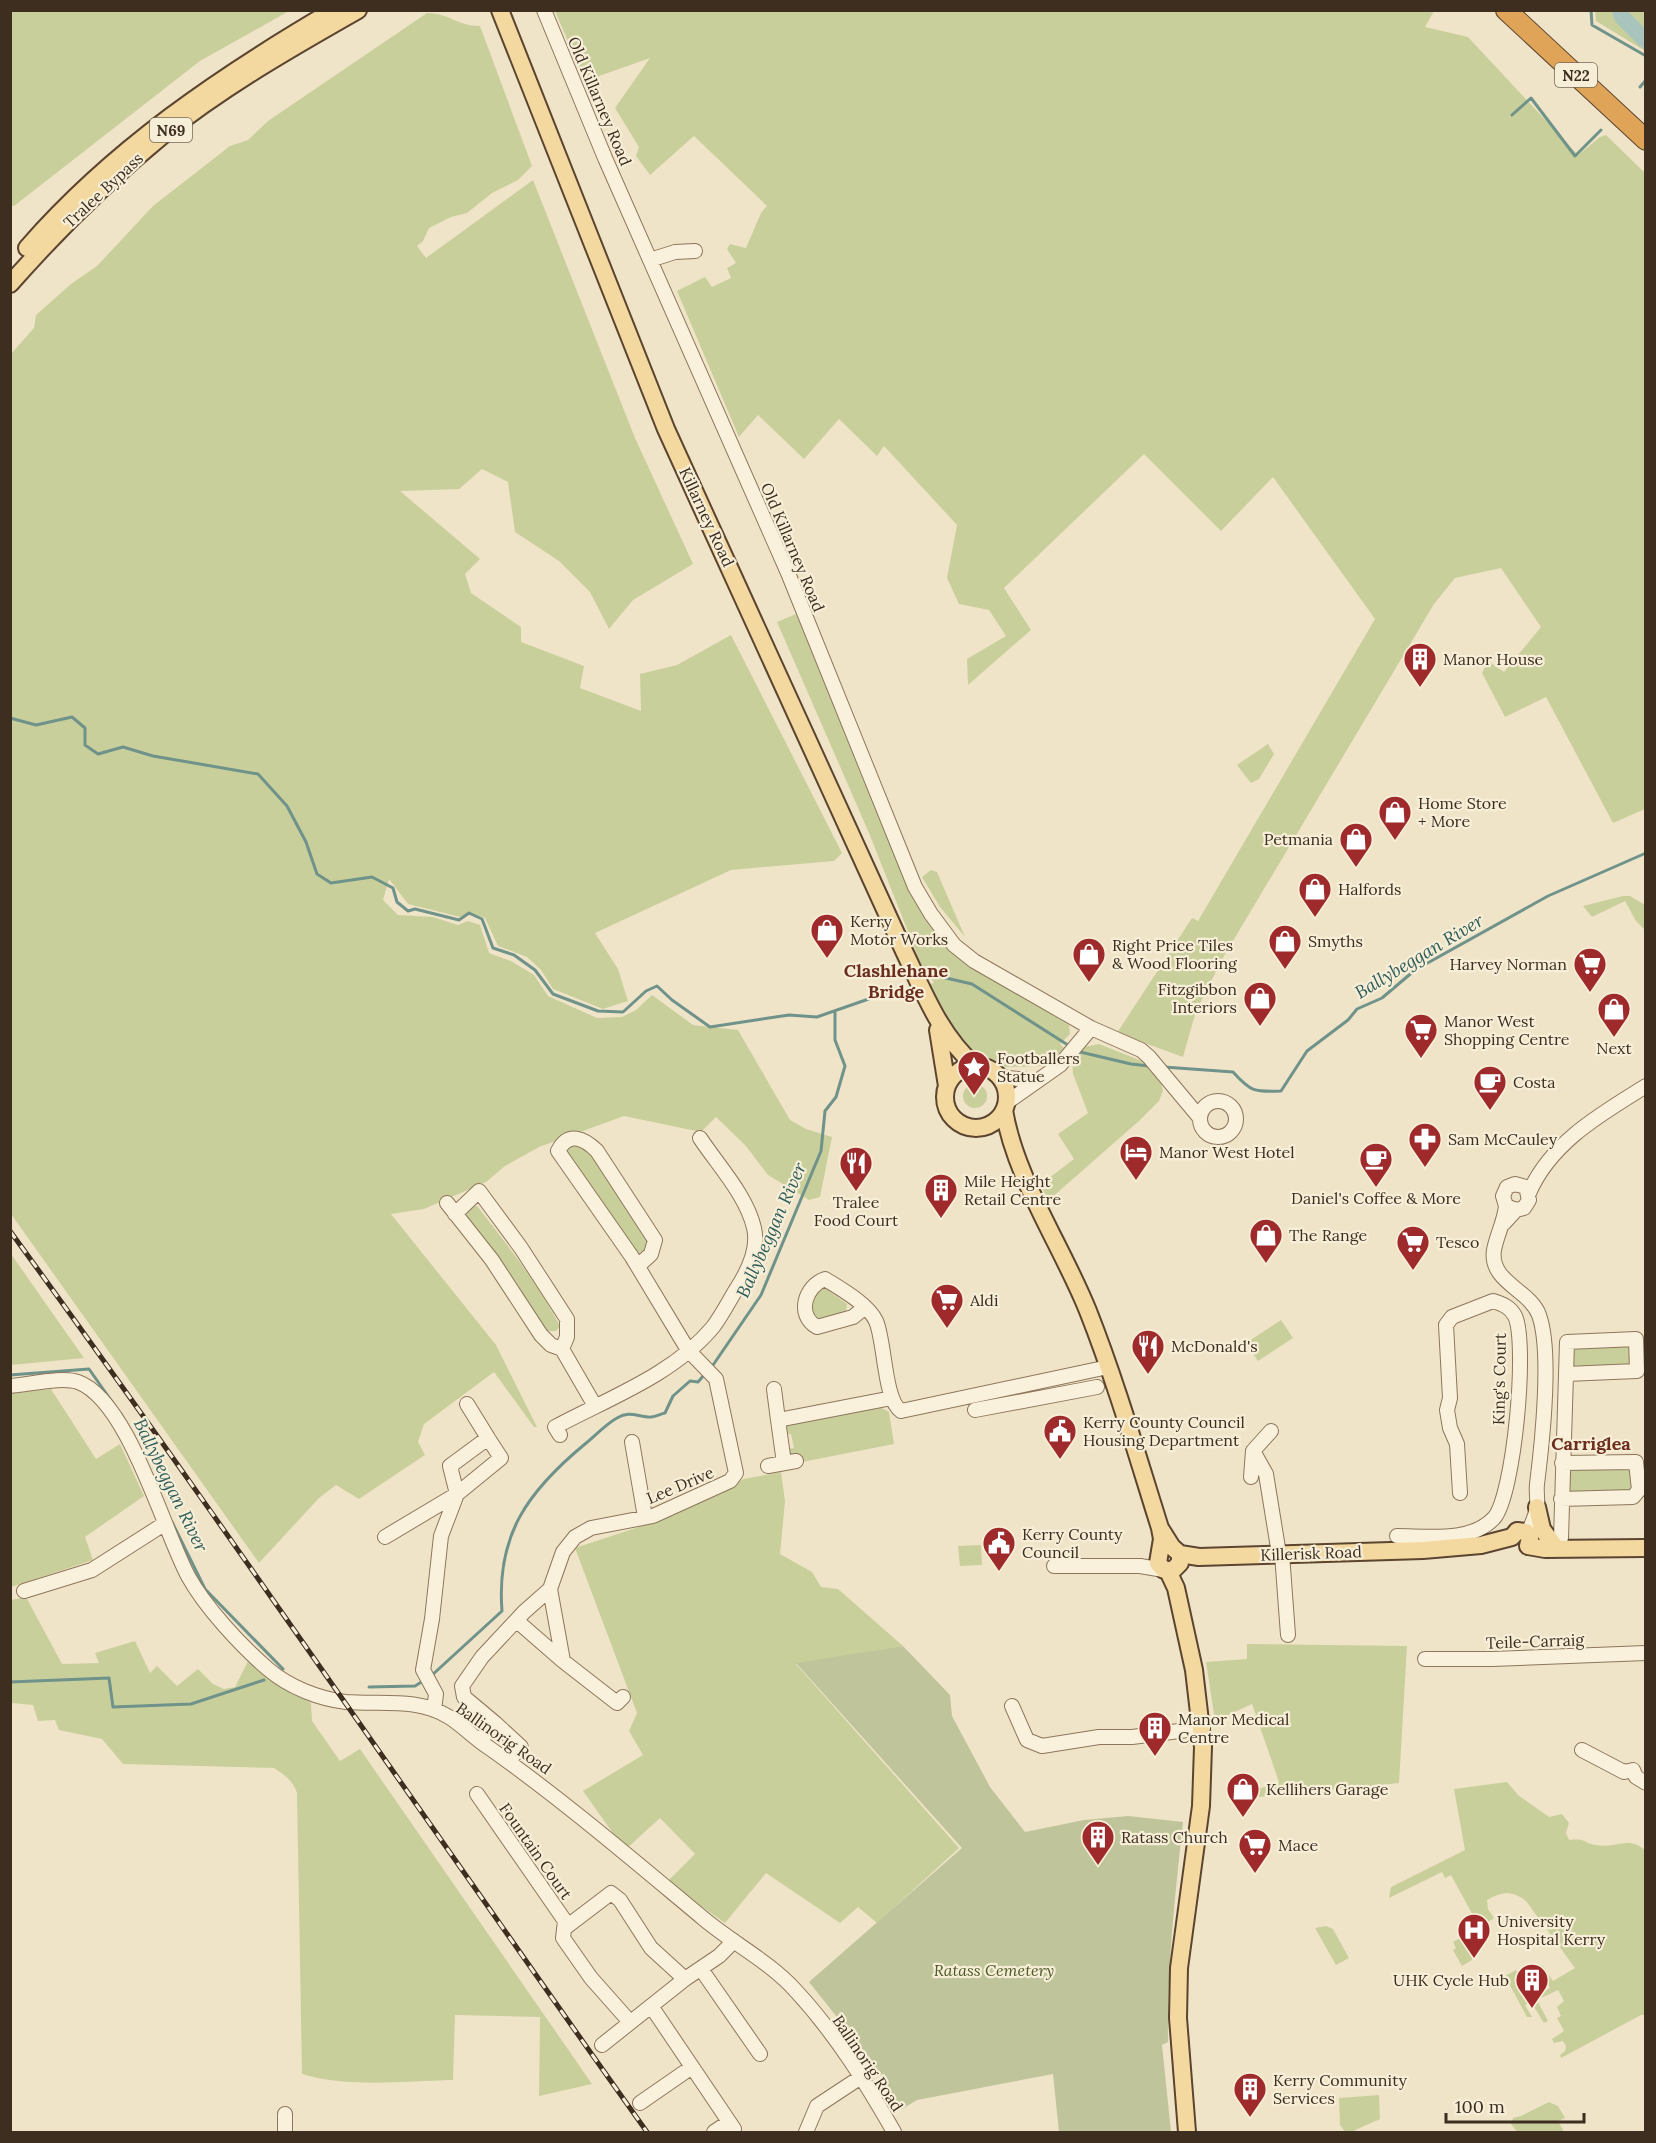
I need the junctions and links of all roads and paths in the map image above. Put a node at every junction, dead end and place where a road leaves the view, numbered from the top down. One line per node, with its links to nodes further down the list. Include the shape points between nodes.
1 (334, 10): 11 (main road, Tralee Bypass / N69, via 187,102 135,143 82,190)
2 (358, 10): 12 (main road, Tralee Bypass / N69, via 290,50 163,136 71,219)
3 (544, 10): 10 (street, Old Killarney Road)
4 (1506, 10): 8 (highway, N22)
5 (1523, 10): 7 (highway, N22)
6 (502, 13): 13 (main road, Killarney Road, via 666,429)
7 (1646, 125)
8 (1646, 140)
9 (694, 251): 10 (street)
10 (650, 260): 14 (street, Old Killarney Road, via 788,573 912,879 931,915 954,945 974,961)
11 (10, 267)
12 (10, 284)
13 (930, 1006): 15 (main road, Killarney Road, via 956,1049); 18 (main road, Killarney Road, via 940,1035)
14 (1091, 1028): 17 (street, via 1060,1065); 21 (street, Old Killarney Road, via 1141,1050 1182,1096)
15 (975, 1066): 16 (main road, via 987,1068); 18 (main road, via 962,1068)
16 (1000, 1077): 17 (street); 20 (main road, via 1005,1086)
17 (1037, 1081): 20 (street)
18 (946, 1086): 22 (main road, via 945,1101 952,1118 965,1126)
19 (1646, 1086): 25 (street, via 1585,1125)
20 (1005, 1107): 22 (main road, via 996,1120); 24 (main road, via 1012,1150)
21 (1203, 1112)
22 (981, 1128): 24 (main road)
23 (700, 1138): 30 (street, via 741,1200 754,1228 754,1250 746,1275 713,1326)
24 (1020, 1167): 31 (main road, via 1088,1311)
25 (1524, 1188): 26 (street, via 1527,1205); 26 (street, via 1512,1184 1505,1189 1503,1199)
26 (1511, 1208): 43 (street, via 1494,1250 1495,1261 1500,1273 1535,1305 1540,1316)
27 (638, 1266): 27 (street, via 558,1151 562,1144 576,1137 585,1139 597,1151 656,1240 651,1254); 30 (street)
28 (864, 1308): 37 (street, via 876,1320)
29 (562, 1349): 29 (street, via 541,1335 492,1260 451,1208 479,1191 567,1319); 40 (street)
30 (688, 1350): 40 (street, via 655,1376); 59 (street, Lee Drive, via 716,1379 736,1473 730,1481)
31 (1108, 1367): 34 (street); 67 (main road)
32 (1566, 1374): 32 (street, via 1567,1342 1636,1339 1636,1371); 42 (street)
33 (10, 1386): 60 (street, Ballinorig Road, via 76,1381 95,1392 113,1411)
34 (1017, 1386): 37 (street, via 903,1411); 38 (street)
35 (1097, 1387): 38 (street)
36 (774, 1389): 44 (street)
37 (892, 1398): 44 (street)
38 (1019, 1402): 41 (street)
39 (467, 1404): 48 (street)
40 (595, 1406): 47 (street, via 555,1427)
41 (975, 1410)
42 (1565, 1413): 43 (street); 51 (street)
43 (1543, 1418): 45 (street); 54 (street)
44 (778, 1420): 52 (street, via 790,1462)
45 (1516, 1425): 55 (street, King's Court, via 1519,1346 1515,1317 1507,1306 1493,1301 1452,1317 1446,1325 1450,1398 1447,1410 1457,1444); 61 (street, King's Court, via 1503,1505 1493,1519 1458,1536)
46 (1271, 1431): 50 (street)
47 (560, 1435)
48 (488, 1438): 56 (street, via 450,1466); 56 (street, via 501,1458)
49 (632, 1442): 59 (street, Lee Drive)
50 (1254, 1451): 53 (street); 66 (street, via 1266,1474)
51 (1562, 1463): 57 (street); 57 (street, via 1636,1462 1639,1490 1633,1497)
52 (768, 1466)
53 (1251, 1477)
54 (1536, 1488): 58 (street); 63 (street, via 1523,1524)
55 (1460, 1493)
56 (457, 1494): 62 (street); 78 (street, via 441,1536 423,1670 436,1694)
57 (1561, 1499): 64 (street)
58 (1537, 1507): 63 (street); 64 (main road, via 1542,1529)
59 (645, 1517): 69 (street, Lee Drive, via 591,1528 575,1537 563,1552)
60 (164, 1524): 70 (street, via 92,1570); 78 (street, Ballinorig Road, via 201,1598 257,1659 280,1678 319,1696 345,1702 408,1703)
61 (1397, 1536)
62 (384, 1537)
63 (1522, 1539): 64 (main road, Killerisk Road); 66 (main road, Killerisk Road, via 1423,1550)
64 (1557, 1545): 65 (main road, Killerisk Road)
65 (1646, 1548)
66 (1280, 1554): 67 (main road, Killerisk Road); 72 (street)
67 (1170, 1559): 68 (street, via 1140,1566); 80 (main road)
68 (1054, 1566)
69 (550, 1590): 71 (street, Lee Drive); 75 (street, Lee Drive)
70 (24, 1591)
71 (517, 1621): 75 (street); 79 (street, Lee Drive, via 482,1657 462,1686 464,1697)
72 (1288, 1635)
73 (1646, 1653): 74 (street, Teile-Carraig)
74 (1425, 1659)
75 (563, 1661): 76 (street, via 617,1703)
76 (623, 1696)
77 (1012, 1706): 80 (street, via 1027,1740 1042,1746)
78 (434, 1710): 81 (street, Ballinorig Road)
79 (495, 1723): 81 (street); 83 (street, Lee Drive, via 521,1747)
80 (1203, 1728): 104 (main road, via 1201,1806 1179,1968)
81 (480, 1742): 89 (street, Ballinorig Road, via 546,1788)
82 (1582, 1750): 85 (street, via 1624,1772)
83 (515, 1754)
84 (1646, 1761): 85 (street)
85 (1633, 1770): 86 (street)
86 (1646, 1783)
87 (477, 1794): 88 (street, Fountain Court, via 565,1921)
88 (565, 1928): 91 (street, Fountain Court, via 611,1893 620,1900 651,1948); 93 (street, Fountain Court, via 562,1938)
89 (734, 1941): 90 (street); 97 (street, Ballinorig Road, via 770,1966 796,1991)
90 (701, 1969): 91 (street); 95 (street)
91 (685, 1979): 92 (street)
92 (651, 2006): 93 (street); 96 (street)
93 (630, 2022): 94 (street)
94 (602, 2044)
95 (760, 2054)
96 (692, 2067): 98 (street); 101 (street, via 731,2126)
97 (861, 2077): 102 (street, via 817,2106); 103 (street, Ballinorig Road)
98 (640, 2103)
99 (285, 2114): 100 (street)
100 (285, 2133)
101 (714, 2133)
102 (806, 2133)
103 (894, 2133)
104 (1187, 2133)

